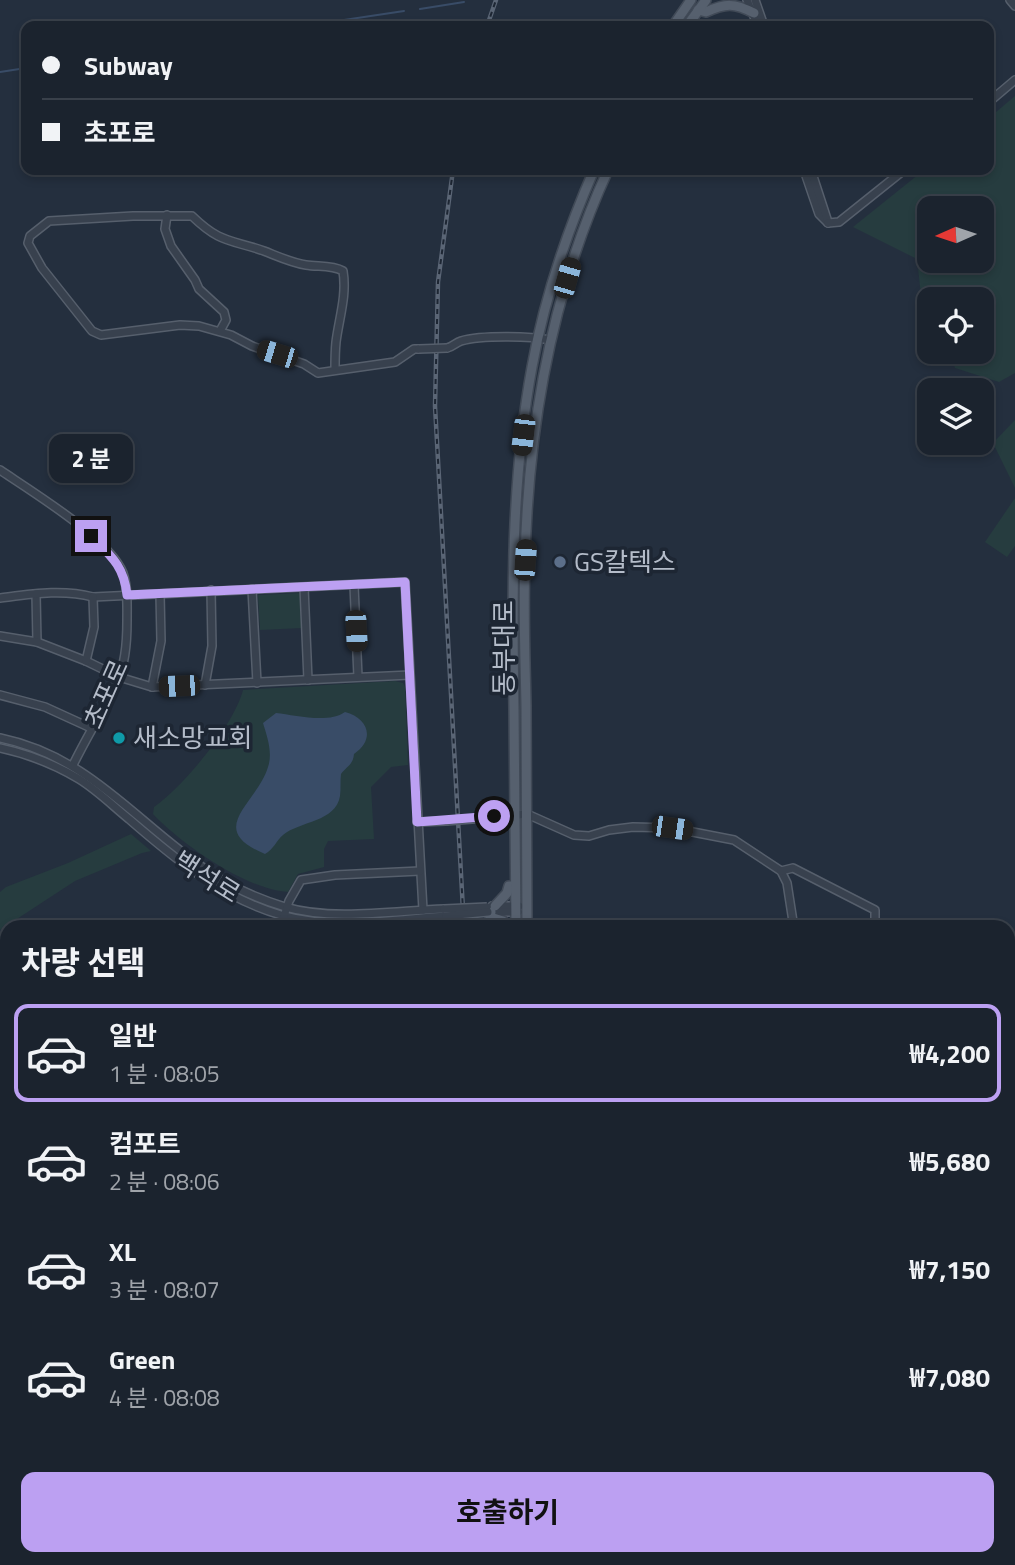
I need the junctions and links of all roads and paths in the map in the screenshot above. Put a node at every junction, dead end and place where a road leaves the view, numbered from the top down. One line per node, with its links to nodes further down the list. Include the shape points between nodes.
1 (691, 0): 9 (main road)
2 (706, 0): 7 (main road)
3 (747, 0): 8 (street)
4 (755, 0): 12 (street)
5 (1010, 0): 6 (street)
6 (1015, 6)
7 (698, 10): 8 (main road, via 735,5); 10 (main road)
8 (754, 13): 11 (street)
9 (676, 21)
10 (690, 21)
11 (756, 21)
12 (762, 21)
13 (1015, 80): 14 (street)
14 (994, 98)
15 (592, 175): 23 (main road, 동부대로, via 551,289)
16 (606, 175): 24 (main road, 동부대로, via 574,254)
17 (806, 175): 21 (street, via 819,214)
18 (813, 175): 21 (street)
19 (898, 175): 21 (street, via 839,222)
20 (167, 215): 22 (street, via 165,229 171,246 199,289 224,312 226,320); 22 (street, via 49,221 28,243 92,331 117,335 180,325); 25 (street, via 192,216 225,241 303,265 343,271)
21 (828, 223)
22 (220, 331): 25 (street, via 318,373)
23 (539, 338): 24 (street); 25 (street, bridge, via 473,339 453,347 414,349 394,362); 51 (main road, 동부대로, via 515,504)
24 (550, 340): 52 (main road, 동부대로, via 533,456 525,560)
25 (335, 370)
26 (0, 471): 33 (street, 초포로, via 67,516 114,559)
27 (354, 584): 28 (street); 39 (street, via 405,582); 41 (street)
28 (304, 587): 29 (street); 42 (street)
29 (252, 589): 30 (street); 43 (street)
30 (211, 590): 32 (street); 44 (street, via 212,646)
31 (36, 594): 34 (street, via 65,592); 35 (street); 37 (street)
32 (160, 594): 33 (street); 45 (street, via 161,641)
33 (127, 595): 34 (street); 40 (street, 초포로, via 127,637)
34 (93, 597): 38 (street, via 93,640)
35 (0, 598)
36 (0, 636): 37 (street)
37 (37, 642): 38 (street)
38 (86, 660): 40 (street)
39 (410, 675): 41 (street); 53 (street)
40 (119, 677): 45 (street); 47 (street, 초포로)
41 (358, 677): 42 (street)
42 (308, 680): 43 (street)
43 (257, 682): 44 (street)
44 (205, 685): 45 (street)
45 (152, 687)
46 (0, 695): 47 (street, via 45,706)
47 (91, 729): 50 (street, 초포로)
48 (0, 738): 50 (street, 백석로)
49 (0, 748): 63 (street, 백석로, via 51,763 81,780 191,870 251,904)
50 (73, 765): 57 (street, 백석로, via 209,872)
51 (515, 813): 52 (street); 53 (street, bridge); 56 (main road, 동부대로)
52 (527, 814): 54 (street, via 574,835 652,827 725,837); 60 (main road, 동부대로)
53 (417, 822): 55 (street)
54 (781, 871): 70 (street); 71 (street, via 793,868 875,910)
55 (420, 872): 57 (street, via 308,877 301,880); 61 (street)
56 (515, 886): 58 (main road, via 509,886); 59 (main road, 동부대로)
57 (287, 907): 61 (street, 백석로, via 356,915); 63 (street)
58 (490, 909): 59 (street, 백석로); 62 (street, 백석로, bridge); 67 (main road, via 490,917)
59 (516, 909): 60 (street, 백석로); 68 (main road, 동부대로)
60 (526, 909): 69 (main road, 동부대로)
61 (423, 910): 62 (street, 백석로)
62 (445, 913): 66 (street, 백석로)
63 (284, 916): 64 (street); 65 (street, 백석로)
64 (283, 920)
65 (327, 920)
66 (386, 920)
67 (500, 920)
68 (516, 920)
69 (527, 920)
70 (793, 920)
71 (875, 920)

